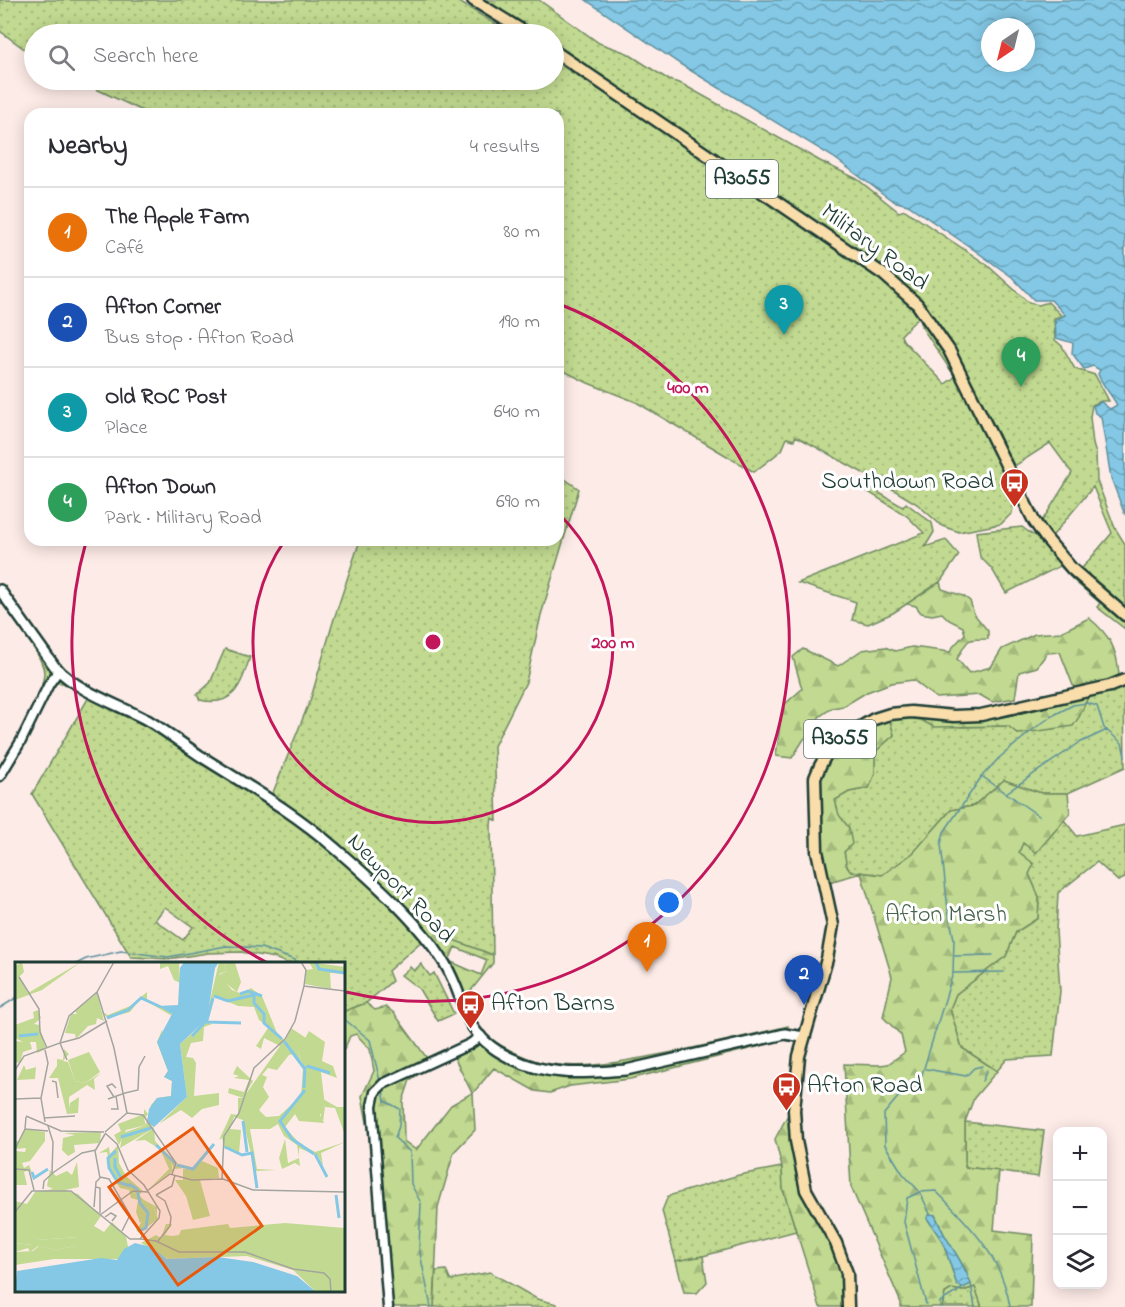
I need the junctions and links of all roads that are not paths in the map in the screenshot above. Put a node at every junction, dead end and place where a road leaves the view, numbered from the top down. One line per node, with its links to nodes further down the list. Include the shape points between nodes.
1 (473, 0): 2 (main road)
2 (512, 24)
3 (564, 58): 5 (main road, Military Road / A3055, via 883,274 912,299 949,351 1041,532 1072,569)
4 (0, 590): 6 (main road, Newport Road)
5 (1125, 615)
6 (59, 670): 8 (street); 9 (main road, Newport Road, via 269,798 335,848 426,937 445,964 470,1022)
7 (1125, 680): 10 (main road, A3055, via 981,715 890,714 850,732 828,751 815,778 815,826 833,925)
8 (0, 776)
9 (481, 1036): 10 (main road, Newport Road, via 524,1063 577,1072 626,1070 784,1034); 11 (street, via 382,1084 373,1095)
10 (804, 1037): 12 (main road, A3055, via 796,1080 796,1141 806,1190 836,1243 847,1274)
11 (388, 1307)
12 (848, 1307)

